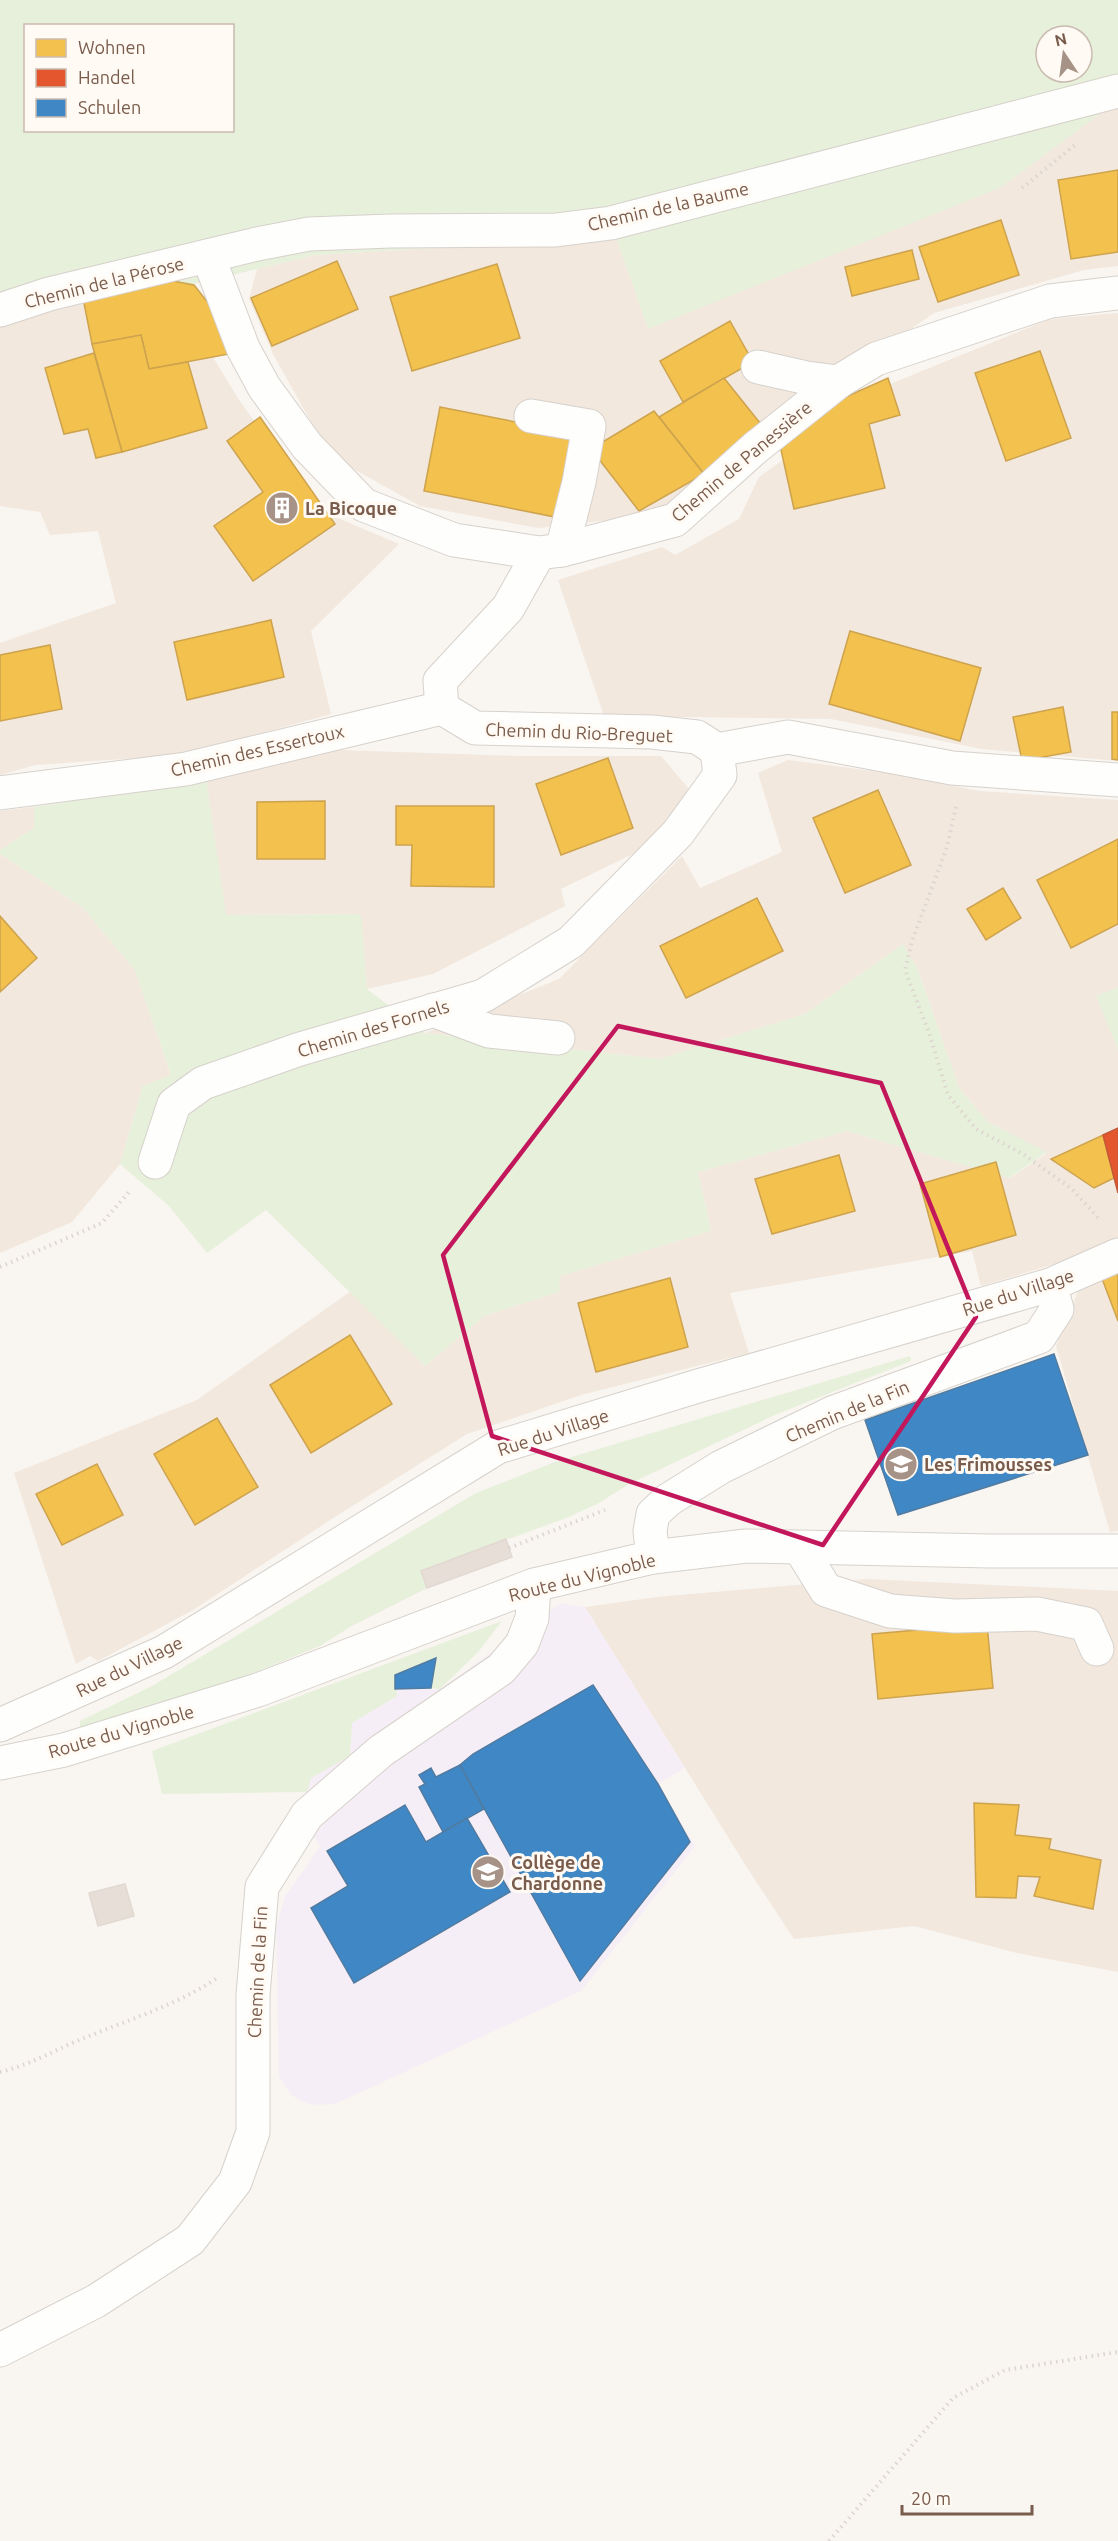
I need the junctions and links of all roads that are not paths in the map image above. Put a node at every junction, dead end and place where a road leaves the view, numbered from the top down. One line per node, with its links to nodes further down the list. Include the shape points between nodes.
1 (1118, 91): 2 (street, Chemin de la Baume, via 611,222 556,230 309,234)
2 (208, 256): 4 (street, Chemin de la Pérose, via 49,294); 8 (street, Chemin de Panessière, via 243,348 264,387 307,446 364,505 454,540)
3 (1118, 293): 6 (street, Chemin de Panessière, via 1050,301 876,359)
4 (0, 310)
5 (758, 367): 6 (street)
6 (838, 382): 8 (street, Chemin de Panessière, via 755,448 675,520)
7 (531, 416): 8 (street, via 589,426 579,482)
8 (550, 551): 9 (street, via 508,608 440,681)
9 (442, 708): 10 (street, Chemin du Rio-Breguet, via 475,728 652,732 698,737); 12 (street, Chemin des Essertoux, via 186,769)
10 (717, 750): 11 (street, via 788,737 952,768); 13 (street, Chemin des Fornels, via 720,775 678,833 571,942 483,996)
11 (1118, 780)
12 (0, 793)
13 (433, 1010): 14 (street, via 489,1032); 15 (street, Chemin des Fornels, via 300,1049 203,1083 174,1104)
14 (558, 1038)
15 (155, 1162)
16 (1112, 1241): 17 (street, Rue du Village)
17 (1050, 1285): 20 (street, Chemin de la Fin, via 1057,1309 1039,1337 832,1413 721,1467 668,1500 653,1514); 23 (street, Rue du Village, via 498,1447 164,1652)
18 (800, 1548): 19 (street, Route du Vignoble); 20 (street, Route du Vignoble, via 746,1546); 22 (street, via 826,1590 890,1611 955,1616 1037,1614 1086,1624)
19 (1118, 1551)
20 (653, 1557): 21 (street, Route du Vignoble)
21 (534, 1585): 24 (street, Route du Vignoble, via 258,1690 63,1749); 25 (street, Chemin de la Fin, via 532,1618 522,1644 501,1669 381,1751 307,1815 261,1887 254,1995 253,2132 235,2182 190,2240 96,2301)
22 (1097, 1649)
23 (0, 1725)
24 (0, 1763)
25 (0, 2350)

